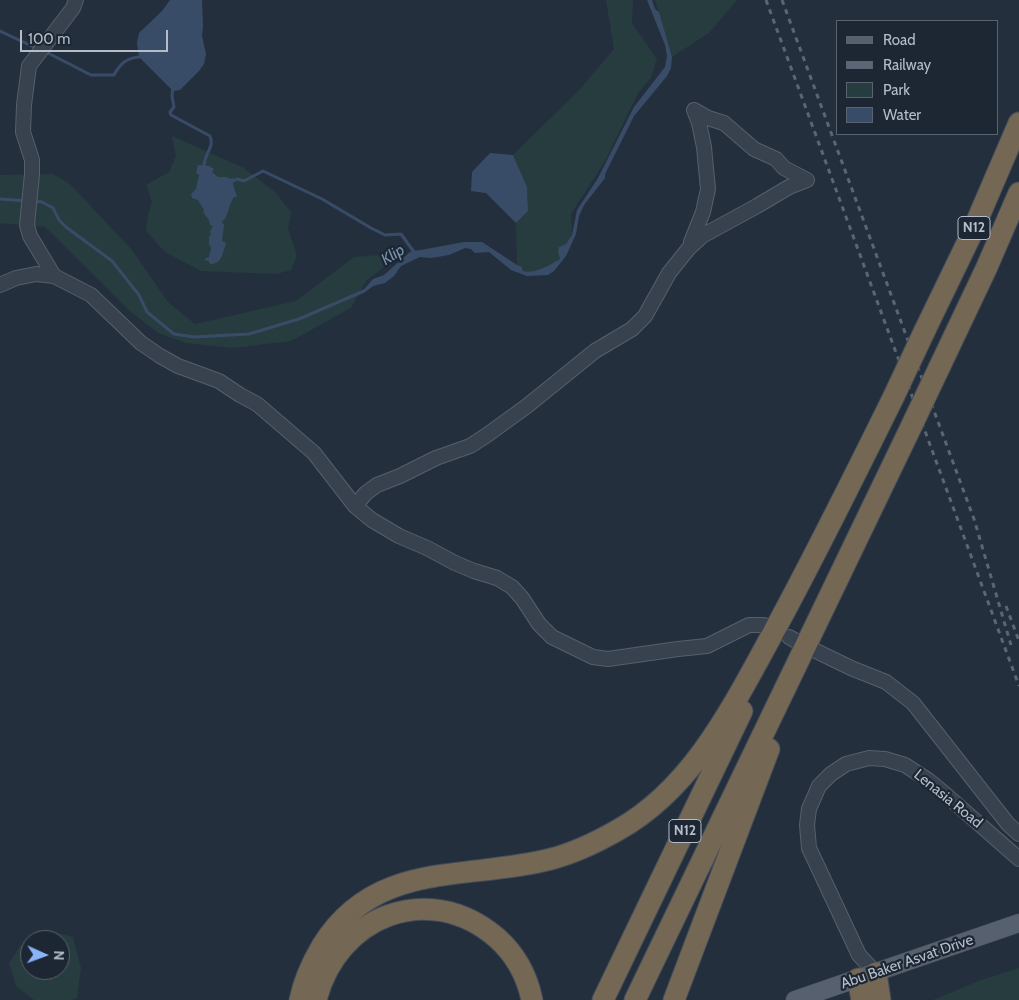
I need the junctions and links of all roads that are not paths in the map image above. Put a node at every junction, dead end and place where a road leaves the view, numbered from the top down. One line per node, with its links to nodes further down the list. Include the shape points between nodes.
1 (76, 0): 5 (street, via 28,66 24,105 23,132 32,160 27,225)
2 (1019, 123): 8 (highway, N12, bridge, via 970,237)
3 (1019, 193): 9 (highway, N12, bridge)
4 (689, 248): 4 (street, via 720,225 807,180 754,149 724,123 694,110 704,147 708,189); 7 (street, via 669,273 645,316 632,329 595,351 527,406 470,446 377,484)
5 (54, 276): 6 (street, via 36,274); 7 (street, via 91,295 141,343 160,356 219,381 258,404 314,453)
6 (0, 285)
7 (355, 506): 10 (street, via 399,536 512,587 552,637 593,657 608,659 707,646 749,626)
8 (814, 556): 16 (highway, via 734,703 680,780 655,804 619,830 552,858 428,877 372,896 354,908 329,935 308,972); 19 (highway, N12)
9 (838, 580): 20 (highway, N12); 21 (highway, via 766,757)
10 (764, 625)
11 (816, 651): 12 (street, via 886,682 913,703)
12 (1019, 834)
13 (1019, 859): 15 (street, Lenasia Road, via 945,794 905,765 869,758 838,769 815,793 807,834 812,854)
14 (1019, 923): 15 (main road, Abu Baker Asvat Drive)
15 (867, 976): 22 (main road, Abu Baker Asvat Drive); 23 (highway); 24 (highway)
16 (300, 1000)
17 (316, 1000): 18 (highway, via 328,968 345,943 381,918 425,909 460,916 488,930 521,968)
18 (532, 1000)
19 (603, 1000)
20 (635, 1000)
21 (674, 1000)
22 (795, 1000)
23 (862, 1000)
24 (880, 1000)

